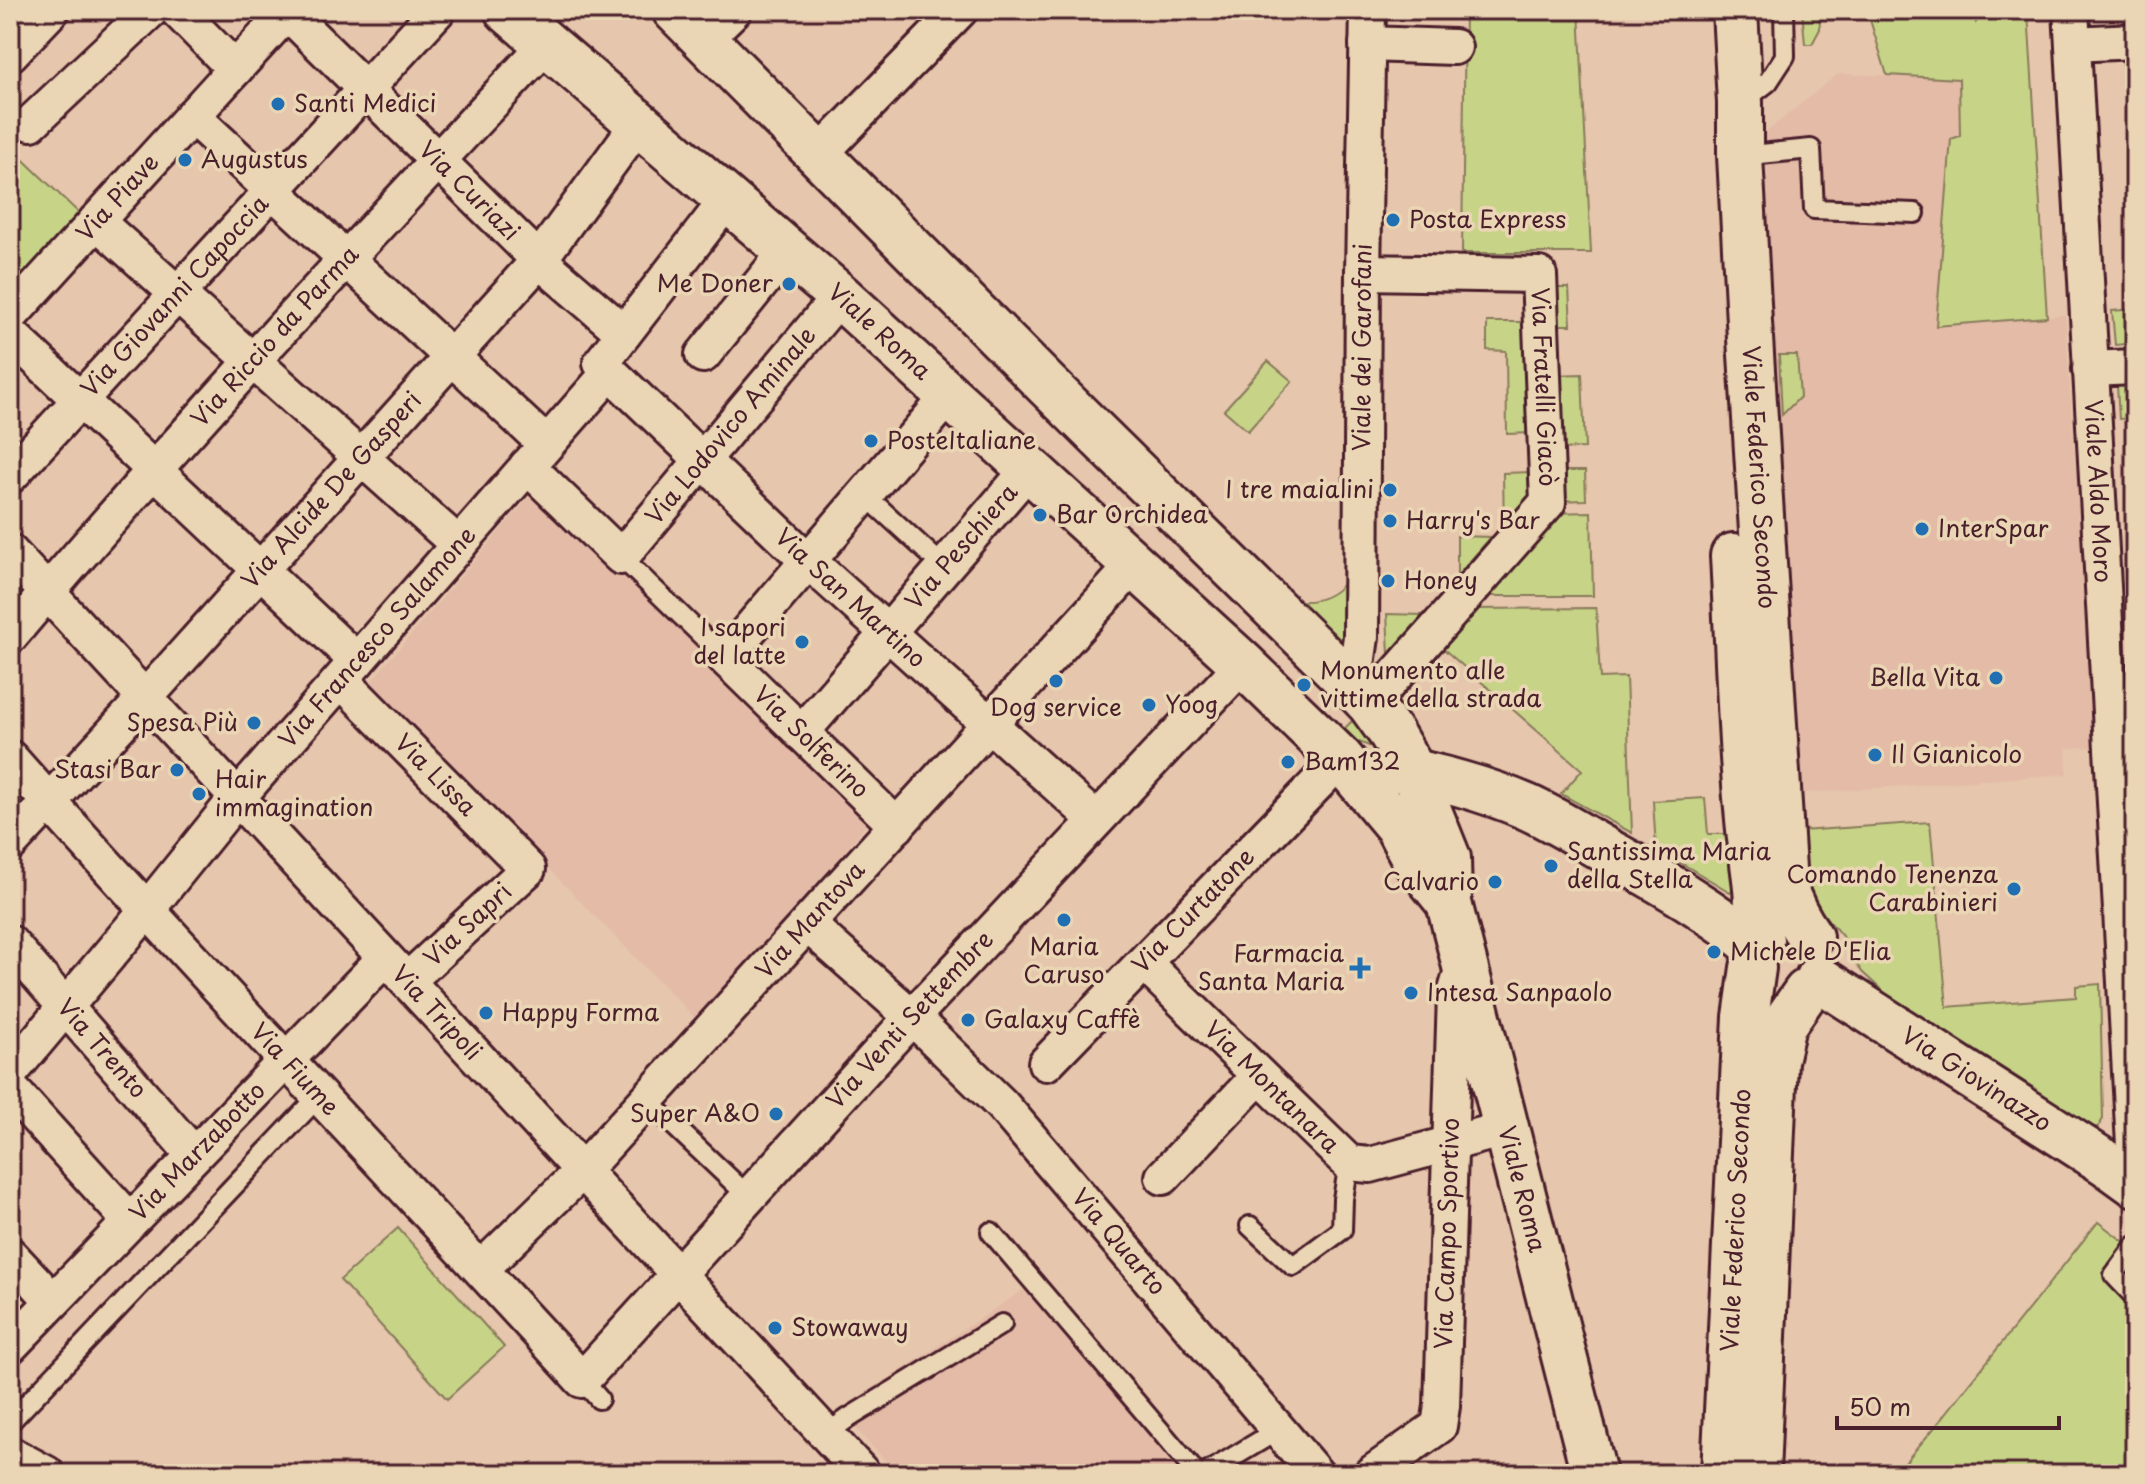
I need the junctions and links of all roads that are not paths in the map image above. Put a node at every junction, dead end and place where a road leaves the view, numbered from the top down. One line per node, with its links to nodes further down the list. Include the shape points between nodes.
1 (151, 10): 24 (street)
2 (177, 10): 20 (street)
3 (438, 10): 21 (street, Via Giovanni Capoccia)
4 (507, 10): 15 (street, Viale Roma)
5 (960, 10): 26 (street)
6 (1368, 10): 16 (street, Viale dei Garofani)
7 (1705, 10): 90 (street, Viale Federico Secondo)
8 (1735, 10): 22 (street, Viale Federico Secondo)
9 (1784, 10): 22 (lane, via 1785,56 1768,82)
10 (2071, 10): 17 (street, Viale Aldo Moro)
11 (287, 11): 20 (street, Via Piave); 21 (street, Via Curiazi)
12 (44, 13): 19 (street)
13 (704, 20): 26 (street, Viale Roma)
14 (2135, 41): 17 (street)
15 (547, 44): 25 (street, Viale Roma); 28 (street, Via Riccio da Parma)
16 (1367, 44): 18 (street); 36 (street, Viale dei Garofani)
17 (2073, 44): 46 (street, Viale Aldo Moro)
18 (1454, 47)
19 (10, 54)
20 (235, 69): 23 (street, Via Piave)
21 (365, 89): 28 (street, Via Curiazi); 29 (street, Via Giovanni Capoccia)
22 (1740, 103): 27 (street, Viale Federico Secondo)
23 (192, 116): 29 (street); 32 (street, Via Piave)
24 (31, 123)
25 (638, 124): 30 (street, Viale Roma); 35 (street, Via Alcide De Gasperi)
26 (819, 155): 67 (street, Viale Roma)
27 (1740, 156): 31 (lane, via 1811,149 1814,209); 93 (street, Viale Federico Secondo, via 1784,885)
28 (438, 161): 34 (street, Via Riccio da Parma); 35 (street, Via Curiazi)
29 (272, 190): 34 (street); 37 (street, Via Giovanni Capoccia)
30 (727, 200): 33 (street, Viale Roma); 40 (street, Via Francesco Salamone)
31 (1915, 213)
32 (96, 221): 37 (street); 39 (street, Via Piave)
33 (787, 251): 38 (street, Viale Roma); 42 (street)
34 (347, 259): 43 (street); 44 (street, Via Riccio da Parma)
35 (539, 260): 40 (street, Via Curiazi); 43 (street, Via Alcide De Gasperi)
36 (1363, 272): 72 (street, Viale dei Garofani, via 1357,665); 72 (street, Via Fratelli Giacò, via 1539,275 1548,502)
37 (178, 294): 44 (street); 49 (street, Via Giovanni Capoccia)
38 (840, 296): 48 (street, Viale Roma); 52 (street, Via Lodovico Aminale)
39 (10, 316)
40 (624, 333): 47 (street, Via Francesco Salamone, via 601,363)
41 (10, 334): 49 (street, Via Lissa)
42 (703, 355)
43 (452, 358): 50 (street); 51 (street, Via Alcide De Gasperi)
44 (254, 362): 51 (street); 54 (street, Via Riccio da Parma)
45 (2135, 367): 46 (street)
46 (2090, 369): 71 (street, Viale Aldo Moro)
47 (610, 372): 50 (street, Via Francesco Salamone); 52 (street, Via San Martino)
48 (950, 395): 53 (street, Viale Roma); 56 (street)
49 (80, 400): 54 (street, Via Lissa); 55 (street, Via Giovanni Capoccia)
50 (536, 455): 57 (street, Via Francesco Salamone); 59 (street)
51 (361, 457): 57 (street); 63 (street, Via Alcide De Gasperi)
52 (702, 461): 59 (street, Via Lodovico Aminale); 60 (street, Via San Martino)
53 (1030, 468): 61 (street, Viale Roma); 62 (street, Via Peschiera)
54 (154, 470): 63 (street, Via Lissa); 64 (street, Via Riccio da Parma)
55 (10, 476)
56 (864, 494): 60 (street); 62 (lane)
57 (459, 545): 70 (street, Via Francesco Salamone)
58 (10, 552): 64 (street, Via Tripoli)
59 (621, 557): 68 (lane)
60 (807, 560): 65 (street, Via San Martino); 68 (street)
61 (1134, 565): 69 (street, Viale Roma); 74 (street, Via Mantova)
62 (944, 567): 65 (street, Via Peschiera)
63 (260, 570): 70 (street, Via Lissa); 73 (street, Via Alcide De Gasperi)
64 (47, 592): 66 (street, Via Riccio da Parma); 73 (street, Via Tripoli)
65 (888, 633): 74 (street, Via San Martino); 76 (street, Via Peschiera)
66 (10, 636)
67 (1304, 639): 69 (street, via 1276,638); 72 (street, Viale Roma)
68 (725, 658): 76 (street, Via Solferino)
69 (1243, 664): 75 (street, Viale Roma); 82 (street, Via Venti Settembre)
70 (349, 671): 80 (street, Via Francesco Salamone); 85 (street, Via Lissa)
71 (2121, 686): 96 (street, Viale Aldo Moro)
72 (1361, 694): 75 (street, via 1342,702 1322,723); 79 (street, Viale Roma)
73 (145, 698): 80 (street, Via Tripoli); 81 (street, Via Alcide De Gasperi)
74 (989, 724): 82 (street, Via San Martino); 83 (street, Via Mantova)
75 (1308, 727): 78 (street, Viale Roma)
76 (801, 733): 83 (street, Via Solferino)
77 (10, 758): 81 (street, Via Fiume)
78 (1341, 759): 79 (street); 86 (street, Viale Roma, via 1397,826 1416,862); 92 (street, Via Curtatone)
79 (1413, 771): 86 (street, Viale Roma, via 1448,858); 90 (street, via 1528,807 1730,925)
80 (237, 798): 87 (street, Via Francesco Salamone); 94 (street, Via Tripoli)
81 (49, 802): 84 (street, Via Alcide De Gasperi); 87 (street, Via Fiume)
82 (1096, 820): 97 (street, Via Venti Settembre)
83 (897, 826): 88 (street, Via Mantova)
84 (10, 844)
85 (528, 869): 94 (street, Via Sapri)
86 (1449, 903): 91 (street, Viale Roma)
87 (146, 911): 95 (street, Via Francesco Salamone); 98 (street, Via Fiume)
88 (807, 924): 97 (street, Via Quarto); 104 (street, Via Mantova)
89 (10, 943): 95 (street, Via Trento)
90 (1757, 952): 93 (street, via 1770,933 1801,931); 93 (street, via 1762,986 1769,992 1788,997); 138 (street, Viale Federico Secondo, via 1746,1017)
91 (1465, 959): 106 (street, Viale Roma); 107 (street, Via Campo Sportivo, via 1455,994)
92 (1144, 963): 99 (street, Via Curtatone); 101 (street, Via Montanara)
93 (1811, 969): 113 (street, Via Giovinazzo); 139 (street, Viale Federico Secondo, via 1783,1025 1775,1061)
94 (396, 970): 98 (street, Via Marzabotto); 111 (street, Via Tripoli)
95 (66, 1008): 100 (street, Via Francesco Salamone); 108 (street, Via Trento)
96 (2130, 1008): 105 (street, Viale Aldo Moro)
97 (912, 1017): 114 (street, Via Venti Settembre); 128 (street, Via Quarto, via 1002,1105)
98 (286, 1060): 103 (street, Via Fiume); 108 (street, Via Marzabotto)
99 (1046, 1063)
100 (10, 1073)
101 (1259, 1076): 109 (street, Via Montanara); 112 (street)
102 (10, 1088): 115 (street)
103 (320, 1095): 120 (street, Via Fiume); 127 (lane)
104 (646, 1099): 111 (street, Via Mantova); 114 (lane)
105 (2133, 1118): 110 (street, Viale Aldo Moro)
106 (1508, 1128): 107 (street, Via Montanara); 137 (street, Viale Roma)
107 (1450, 1143): 109 (street, Via Montanara, via 1370,1165); 136 (street, Via Campo Sportivo, via 1439,1426)
108 (194, 1155): 115 (street, Via Marzabotto)
109 (1349, 1163): 116 (lane, via 1342,1230 1293,1266)
110 (2135, 1163)
111 (582, 1171): 120 (street, Via Mantova); 121 (street, Via Tripoli)
112 (1163, 1177)
113 (2135, 1184)
114 (748, 1196): 121 (street, Via Venti Settembre)
115 (130, 1221): 123 (street, Via Marzabotto)
116 (1250, 1226)
117 (991, 1232): 133 (lane)
118 (2135, 1246): 122 (lane, via 2114,1275)
119 (10, 1255): 123 (street)
120 (481, 1269): 126 (street, Via Fiume)
121 (678, 1275): 126 (street, Via Venti Settembre); 129 (street, Via Tripoli)
122 (2135, 1297)
123 (53, 1301): 125 (street, Via Marzabotto)
124 (1002, 1324): 129 (lane)
125 (10, 1346)
126 (590, 1390)
127 (10, 1422)
128 (1278, 1430): 134 (lane); 135 (street, Via Quarto)
129 (826, 1434): 132 (street, Via Tripoli)
130 (10, 1454): 131 (street)
131 (47, 1474)
132 (863, 1474)
133 (1197, 1474)
134 (1205, 1474)
135 (1316, 1474)
136 (1371, 1474)
137 (1594, 1474)
138 (1724, 1474)
139 (1757, 1474)

